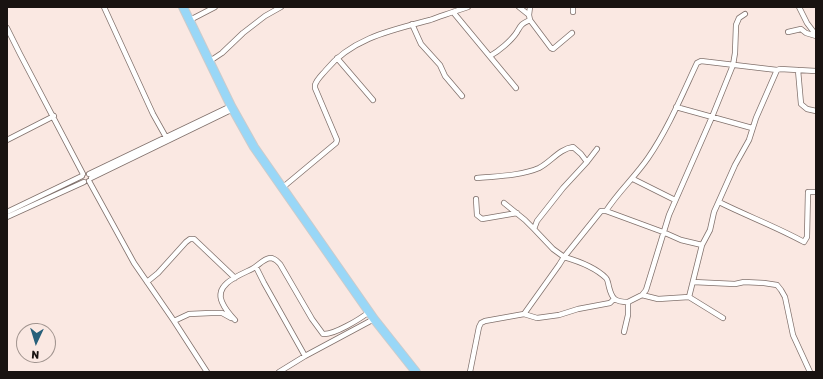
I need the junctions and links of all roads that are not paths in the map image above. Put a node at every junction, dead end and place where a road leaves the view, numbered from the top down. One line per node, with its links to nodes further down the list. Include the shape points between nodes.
1 (104, 7): 36 (street)
2 (183, 7): 12 (highway)
3 (215, 7): 12 (street)
4 (281, 7): 22 (street, via 265,16)
5 (468, 7): 9 (street)
6 (519, 7): 11 (street)
7 (530, 7): 11 (street)
8 (800, 7): 13 (street)
9 (454, 12): 14 (street); 20 (street)
10 (745, 14): 23 (street, via 739,18 736,25)
11 (530, 18): 18 (street, via 548,46 553,49); 20 (street)
12 (190, 20): 22 (highway)
13 (807, 23): 16 (street); 19 (street)
14 (412, 24): 21 (street, via 383,32 361,42); 28 (street, via 420,44 440,65 445,76)
15 (7, 28): 33 (street)
16 (801, 29): 17 (street); 19 (street)
17 (788, 32)
18 (572, 33)
19 (816, 35)
20 (490, 56): 27 (street)
21 (337, 58): 29 (street); 44 (street, via 315,85 336,143)
22 (210, 61): 30 (highway)
23 (733, 65): 24 (street); 31 (street, via 701,61 697,63); 34 (street)
24 (778, 70): 25 (street); 35 (street)
25 (798, 70): 26 (street); 32 (street, via 801,104 806,109)
26 (816, 71)
27 (516, 88)
28 (462, 96)
29 (372, 100)
30 (232, 107): 36 (street); 44 (highway, via 254,147)
31 (676, 107): 34 (street); 43 (street, via 665,131)
32 (816, 111)
33 (54, 116): 37 (street); 40 (street)
34 (712, 117): 35 (street); 47 (street)
35 (752, 128): 48 (street, via 749,140)
36 (167, 139): 42 (street)
37 (7, 140)
38 (597, 149): 39 (street)
39 (587, 162): 41 (street, via 573,147 567,148 541,167 531,171); 54 (street, via 563,188)
40 (82, 175): 42 (street); 42 (street, via 86,172); 51 (street)
41 (477, 178)
42 (88, 179): 53 (street); 60 (street)
43 (633, 179): 47 (street); 50 (street, via 615,197)
44 (282, 188): 67 (highway)
45 (816, 192): 48 (street, via 808,192 807,237 804,242)
46 (476, 199): 52 (street, via 477,215 482,219)
47 (675, 200): 55 (street)
48 (719, 202): 56 (street)
49 (504, 203): 52 (street)
50 (606, 211): 55 (street); 57 (street, via 601,211)
51 (7, 212)
52 (517, 213): 54 (street)
53 (7, 217)
54 (534, 228): 57 (street)
55 (663, 232): 56 (street); 62 (street, via 650,281)
56 (702, 245): 61 (street)
57 (564, 257): 64 (street, via 583,264 606,278); 66 (street)
58 (256, 267): 59 (street); 67 (street, via 268,258 275,258 323,334); 71 (street)
59 (235, 278): 60 (street, via 194,239 190,239); 69 (street, via 222,288 221,295 222,303 235,320 222,313 189,314)
60 (147, 282): 69 (street)
61 (693, 282): 63 (street); 76 (street, via 777,285 785,297 793,335)
62 (642, 295): 63 (street, via 658,298); 65 (street)
63 (689, 297): 68 (street)
64 (614, 299): 65 (street, via 618,302); 66 (street, via 610,303 578,308 559,315 537,318)
65 (628, 302): 70 (street)
66 (524, 314): 75 (street, via 481,323)
67 (372, 315): 71 (street); 74 (highway)
68 (723, 318)
69 (174, 321): 72 (street)
70 (624, 332)
71 (305, 356): 73 (street)
72 (207, 372)
73 (279, 372)
74 (416, 372)
75 (470, 372)
76 (810, 372)

